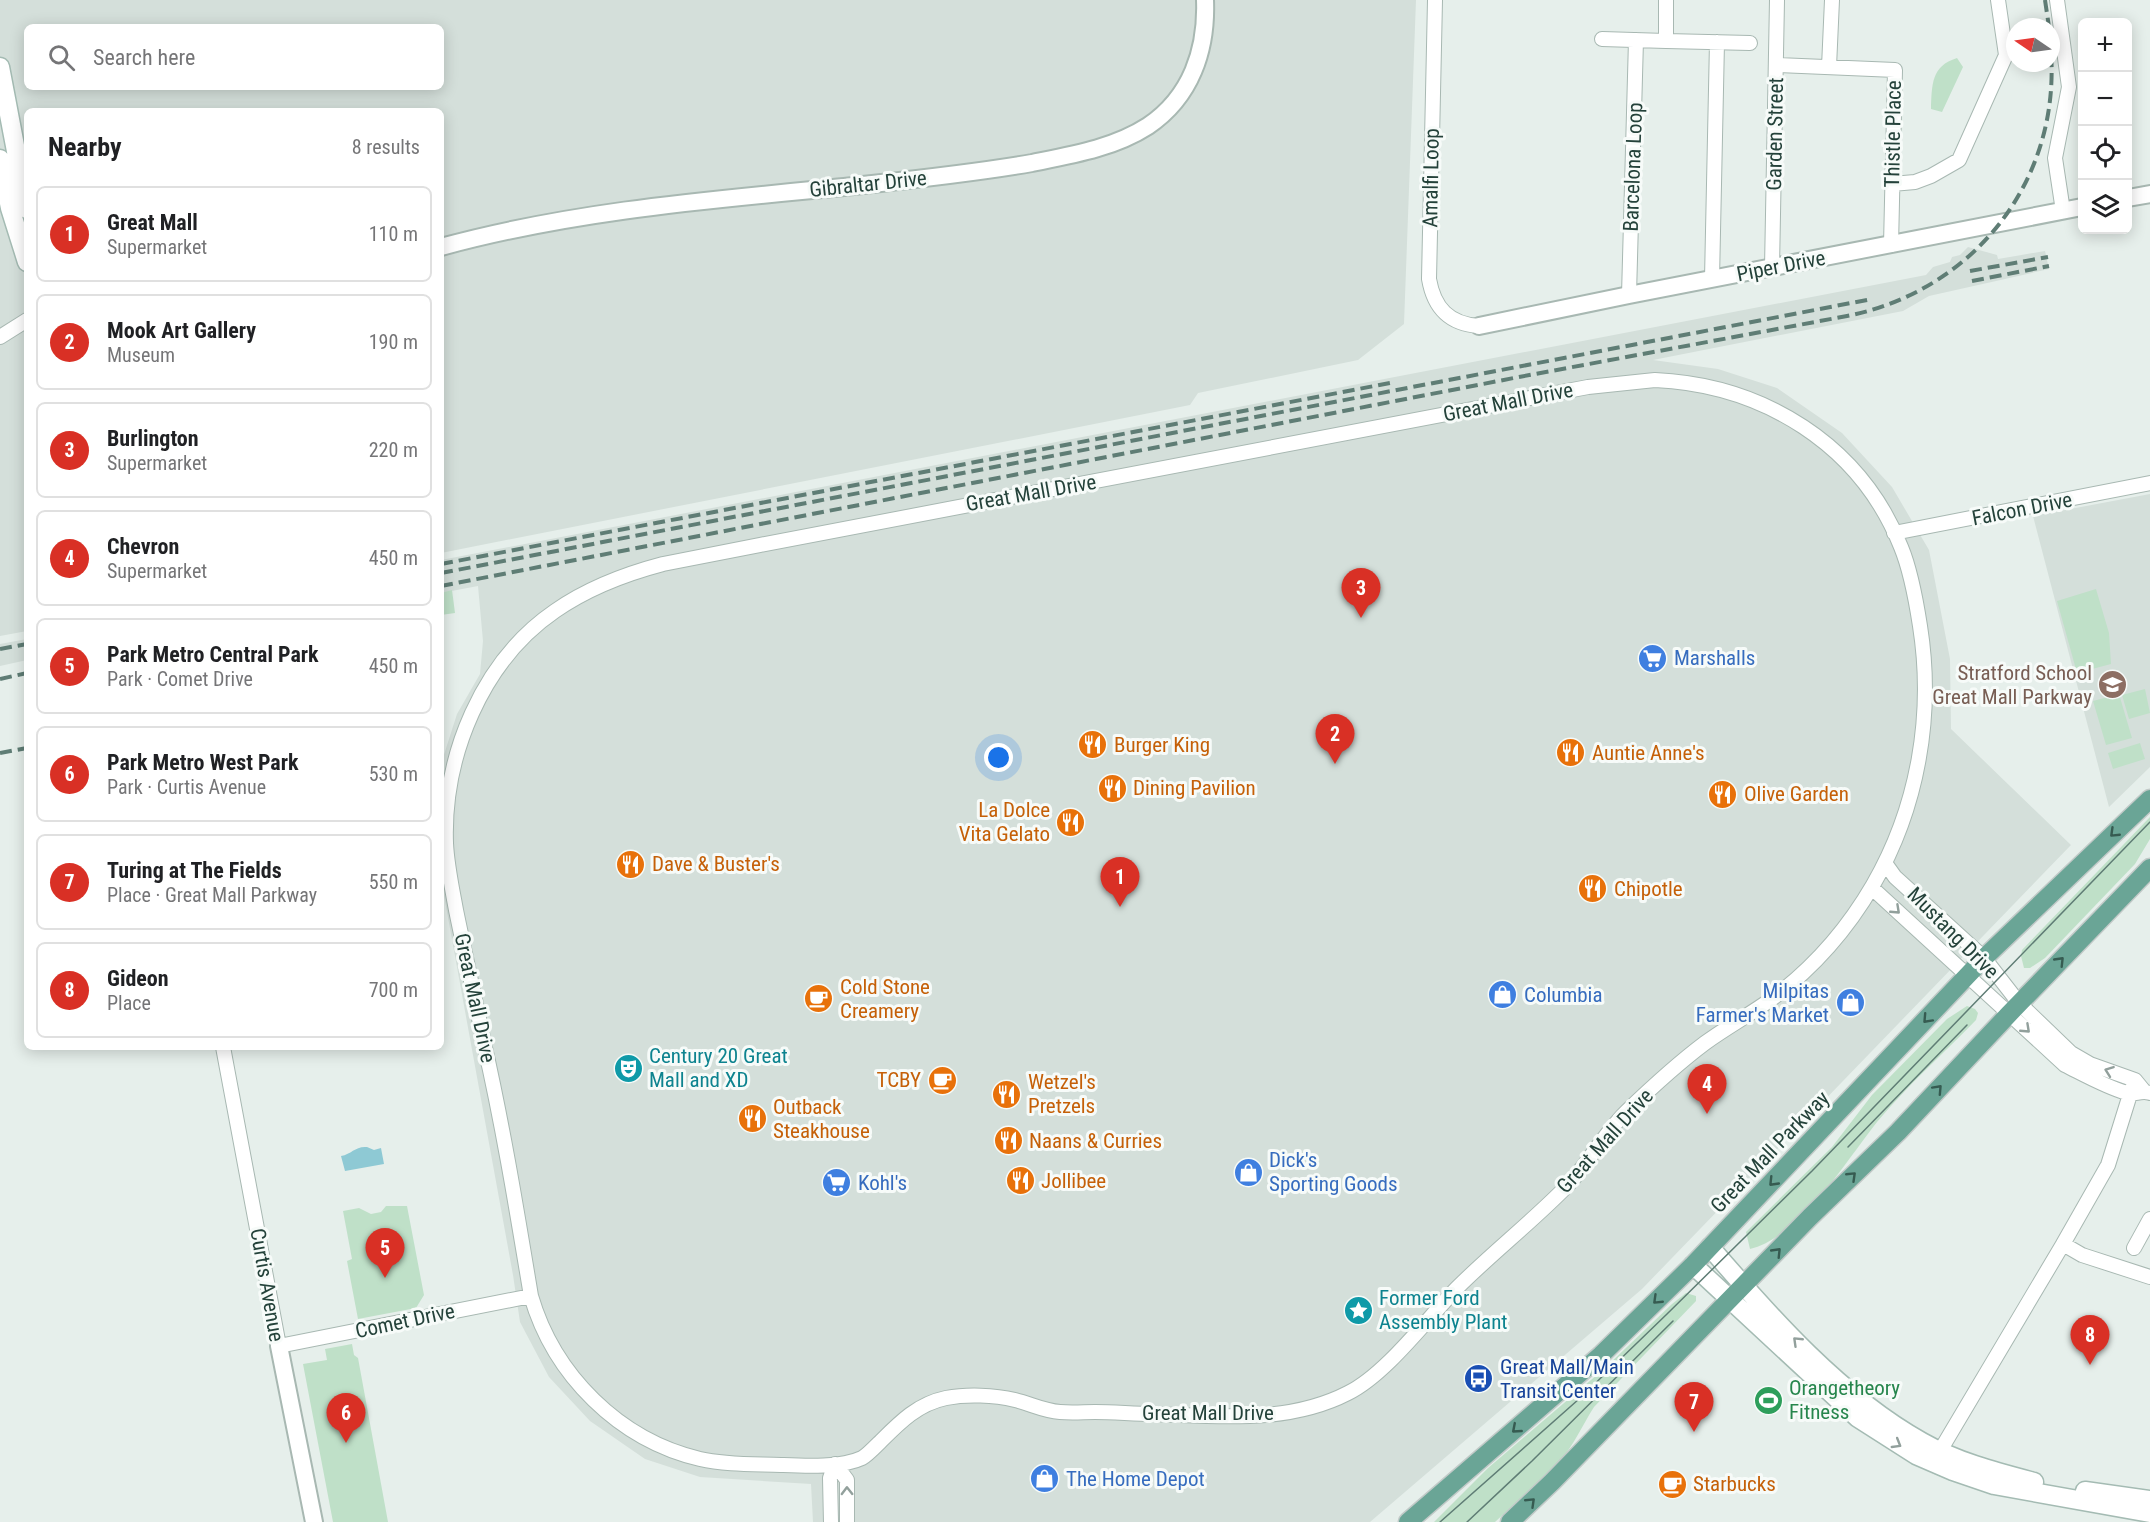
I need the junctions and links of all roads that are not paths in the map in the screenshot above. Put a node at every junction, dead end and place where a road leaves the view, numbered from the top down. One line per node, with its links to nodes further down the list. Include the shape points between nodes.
1 (1205, 0): 24 (street, Gibraltar Drive, via 1201,55 1180,93 1164,114 1132,135 1100,148 969,174 608,212)
2 (1435, 0): 30 (street, Amalfi Loop, via 1429,279 1436,303 1446,316)
3 (1666, 0): 10 (street)
4 (1777, 0): 13 (street, Garden Street)
5 (1832, 0): 15 (street)
6 (1998, 0): 17 (street, via 2006,55 1959,160 1916,182)
7 (2057, 0): 22 (street, via 2069,87 2055,158)
8 (1602, 39): 9 (street)
9 (1636, 40): 10 (street); 28 (street, Barcelona Loop)
10 (1666, 41): 11 (street)
11 (1717, 42): 12 (street); 27 (street)
12 (1750, 43)
13 (1776, 65): 15 (street, Thistle Place); 26 (street, Garden Street)
14 (0, 67): 18 (main road)
15 (1829, 67): 17 (street, Thistle Place, via 1895,70)
16 (0, 159): 25 (main road)
17 (1892, 184): 23 (street, Thistle Place)
18 (24, 193)
19 (2150, 194): 20 (street)
20 (2132, 197)
21 (2078, 208): 22 (street, Piper Drive)
22 (2063, 211): 23 (street, Piper Drive)
23 (1890, 245): 26 (street, Piper Drive)
24 (444, 246)
25 (24, 253)
26 (1772, 268): 27 (street, Piper Drive)
27 (1712, 279): 28 (street, Piper Drive)
28 (1629, 294): 30 (street, Piper Drive)
29 (24, 322): 31 (street)
30 (1479, 326)
31 (0, 337)
32 (2150, 483): 33 (street, Falcon Drive)
33 (1894, 533): 35 (street, Great Mall Drive, via 1902,548 1917,611 1925,707 1912,792); 51 (street, Great Mall Drive, via 1875,499 1848,464 1787,417 1724,390 1671,381 1637,381 1588,387 728,550 631,573 569,602 538,623 484,688 456,758 448,792 446,828 450,878)
34 (2150, 799): 38 (main road, Great Mall Parkway, one-way to 38)
35 (1885, 863): 37 (street, Great Mall Drive); 38 (street, Mustang Drive)
36 (2150, 868): 40 (main road, one-way to 36)
37 (1872, 888): 39 (street, Mustang Drive, one-way to 39); 55 (street, Great Mall Drive, via 1816,960 1776,996 1707,1042 1656,1083 1608,1132 1572,1180 1457,1288 1373,1376 1354,1390 1298,1410 1233,1417 1064,1413 1008,1399 950,1397 914,1411 864,1457)
38 (1984, 958): 39 (main road, Great Mall Parkway); 40 (street, Mustang Drive)
39 (1967, 976): 40 (street, Mustang Drive); 46 (main road, Great Mall Parkway, one-way to 46)
40 (2014, 1008): 42 (street, one-way to 40, via 2071,1053); 43 (street, one-way to 43, via 2065,1065); 50 (main road, one-way to 40, via 1898,1132)
41 (225, 1050): 53 (street, Curtis Avenue)
42 (2143, 1088): 43 (street)
43 (2129, 1094): 45 (street, via 2108,1165)
44 (2150, 1219): 47 (street)
45 (2063, 1244): 49 (street, via 2082,1255); 54 (street)
46 (1710, 1247): 48 (main road, Great Mall Parkway); 50 (main road)
47 (2134, 1248)
48 (1693, 1265): 52 (main road); 61 (main road, Great Mall Parkway, one-way to 61, via 1601,1355)
49 (2150, 1277)
50 (1743, 1286): 52 (main road); 54 (main road, one-way to 50, via 1859,1400)
51 (531, 1296): 53 (street, Comet Drive); 55 (street, Great Mall Drive, via 556,1352 580,1385 617,1420 645,1438 720,1463)
52 (1729, 1299): 57 (main road, one-way to 57, via 1858,1418 1916,1455 2000,1487); 62 (main road, one-way to 52)
53 (279, 1346): 58 (street, Curtis Avenue)
54 (1940, 1451): 56 (main road, via 1982,1468 2036,1482)
55 (836, 1464): 59 (street, via 830,1478); 60 (street, one-way to 55, via 846,1480)
56 (2150, 1500)
57 (2150, 1513): 63 (street)
58 (314, 1522)
59 (831, 1522)
60 (847, 1522)
61 (1408, 1522)
62 (1510, 1522)
63 (2148, 1522)

